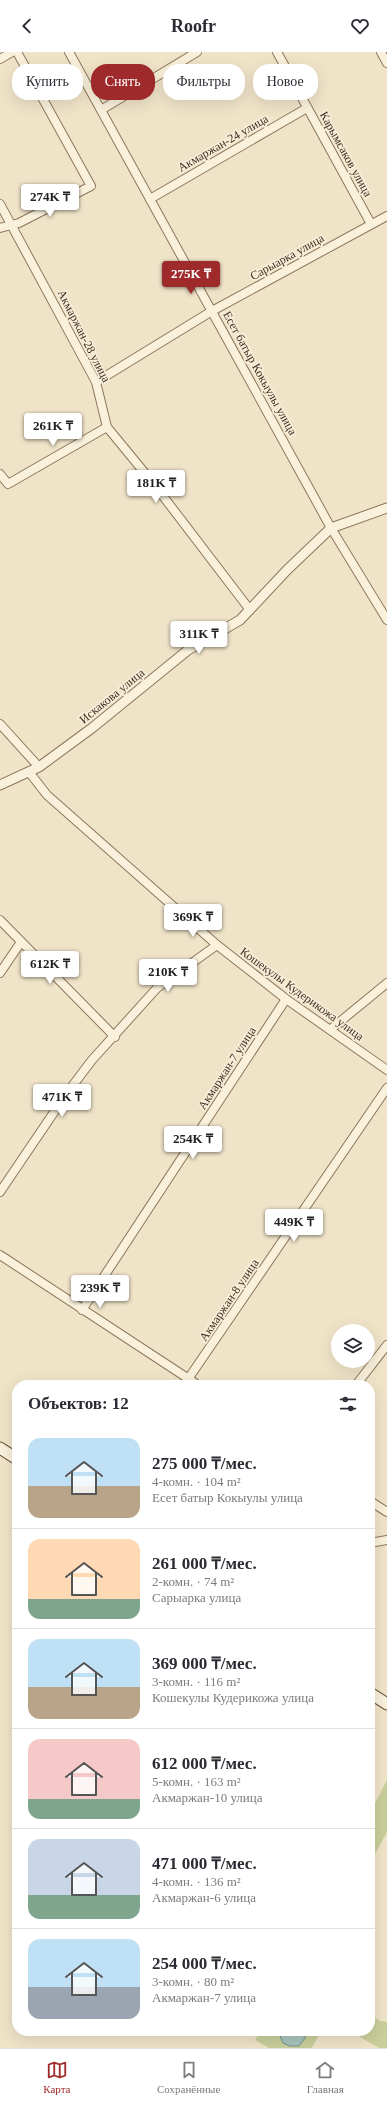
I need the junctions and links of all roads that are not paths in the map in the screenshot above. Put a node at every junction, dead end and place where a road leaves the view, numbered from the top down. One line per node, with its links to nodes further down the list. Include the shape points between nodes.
1 (12, 52): 7 (street)
2 (17, 52): 15 (street, via 91,186)
3 (69, 52): 10 (street, Есет батыр Кокыулы улица)
4 (197, 52): 10 (street)
5 (277, 52): 9 (street, Карымсаков улица)
6 (381, 52): 8 (street)
7 (0, 59)
8 (387, 63)
9 (307, 108): 11 (street, Акмаржан-24 улица); 14 (street, Карымсаков улица)
10 (101, 110): 11 (street, Есет батыр Кокыулы улица)
11 (150, 199): 17 (street, Есет батыр Кокыулы улица)
12 (0, 204): 15 (street, Акмаржан-28 улица)
13 (387, 216): 14 (street, Сарыарка улица)
14 (371, 224): 17 (street, Сарыарка улица)
15 (12, 225): 16 (street); 18 (street, Акмаржан-28 улица)
16 (0, 228)
17 (212, 311): 18 (street, Сарыарка улица); 22 (street, Есет батыр Кокыулы улица)
18 (96, 382): 19 (street, Акмаржан-28 улица)
19 (107, 427): 20 (street, via 8,484); 23 (street, Акмаржан-28 улица)
20 (0, 474)
21 (387, 508): 22 (street, Искакова улица)
22 (332, 528): 23 (street, Искакова улица, via 287,570); 24 (street, Есет батыр Кокыулы улица)
23 (250, 610): 26 (street, Искакова улица, via 240,620 188,650 92,728)
24 (387, 620)
25 (0, 724): 26 (street)
26 (39, 767): 27 (street, Искакова улица)
27 (29, 772): 28 (street, Искакова улица); 31 (street, Кошекулы Кудерикожа улица, via 47,795)
28 (0, 786)
29 (0, 920): 30 (street)
30 (21, 942): 32 (street); 36 (street)
31 (217, 946): 34 (street, Кошекулы Кудерикожа улица); 36 (street, via 157,988)
32 (0, 973)
33 (387, 983): 35 (street)
34 (286, 999): 35 (street, Кошекулы Кудерикожа улица); 41 (street, Акмаржан-7 улица)
35 (331, 1030): 37 (street, Кошекулы Кудерикожа улица)
36 (115, 1037): 39 (street, via 92,1060 67,1093)
37 (387, 1070)
38 (387, 1088): 44 (street, Акмаржан-8 улица)
39 (0, 1192)
40 (0, 1255): 41 (street)
41 (82, 1310): 43 (street)
42 (387, 1345): 45 (street)
43 (183, 1380)
44 (187, 1380)
45 (360, 1380)
46 (0, 1448): 47 (main road)
47 (12, 1456)
48 (375, 1504): 49 (street)
49 (387, 1512)
50 (387, 1540): 51 (street)
51 (375, 1542)
52 (375, 1688): 54 (main road)
53 (375, 1696): 55 (main road)
54 (387, 1696)
55 (387, 1704)

